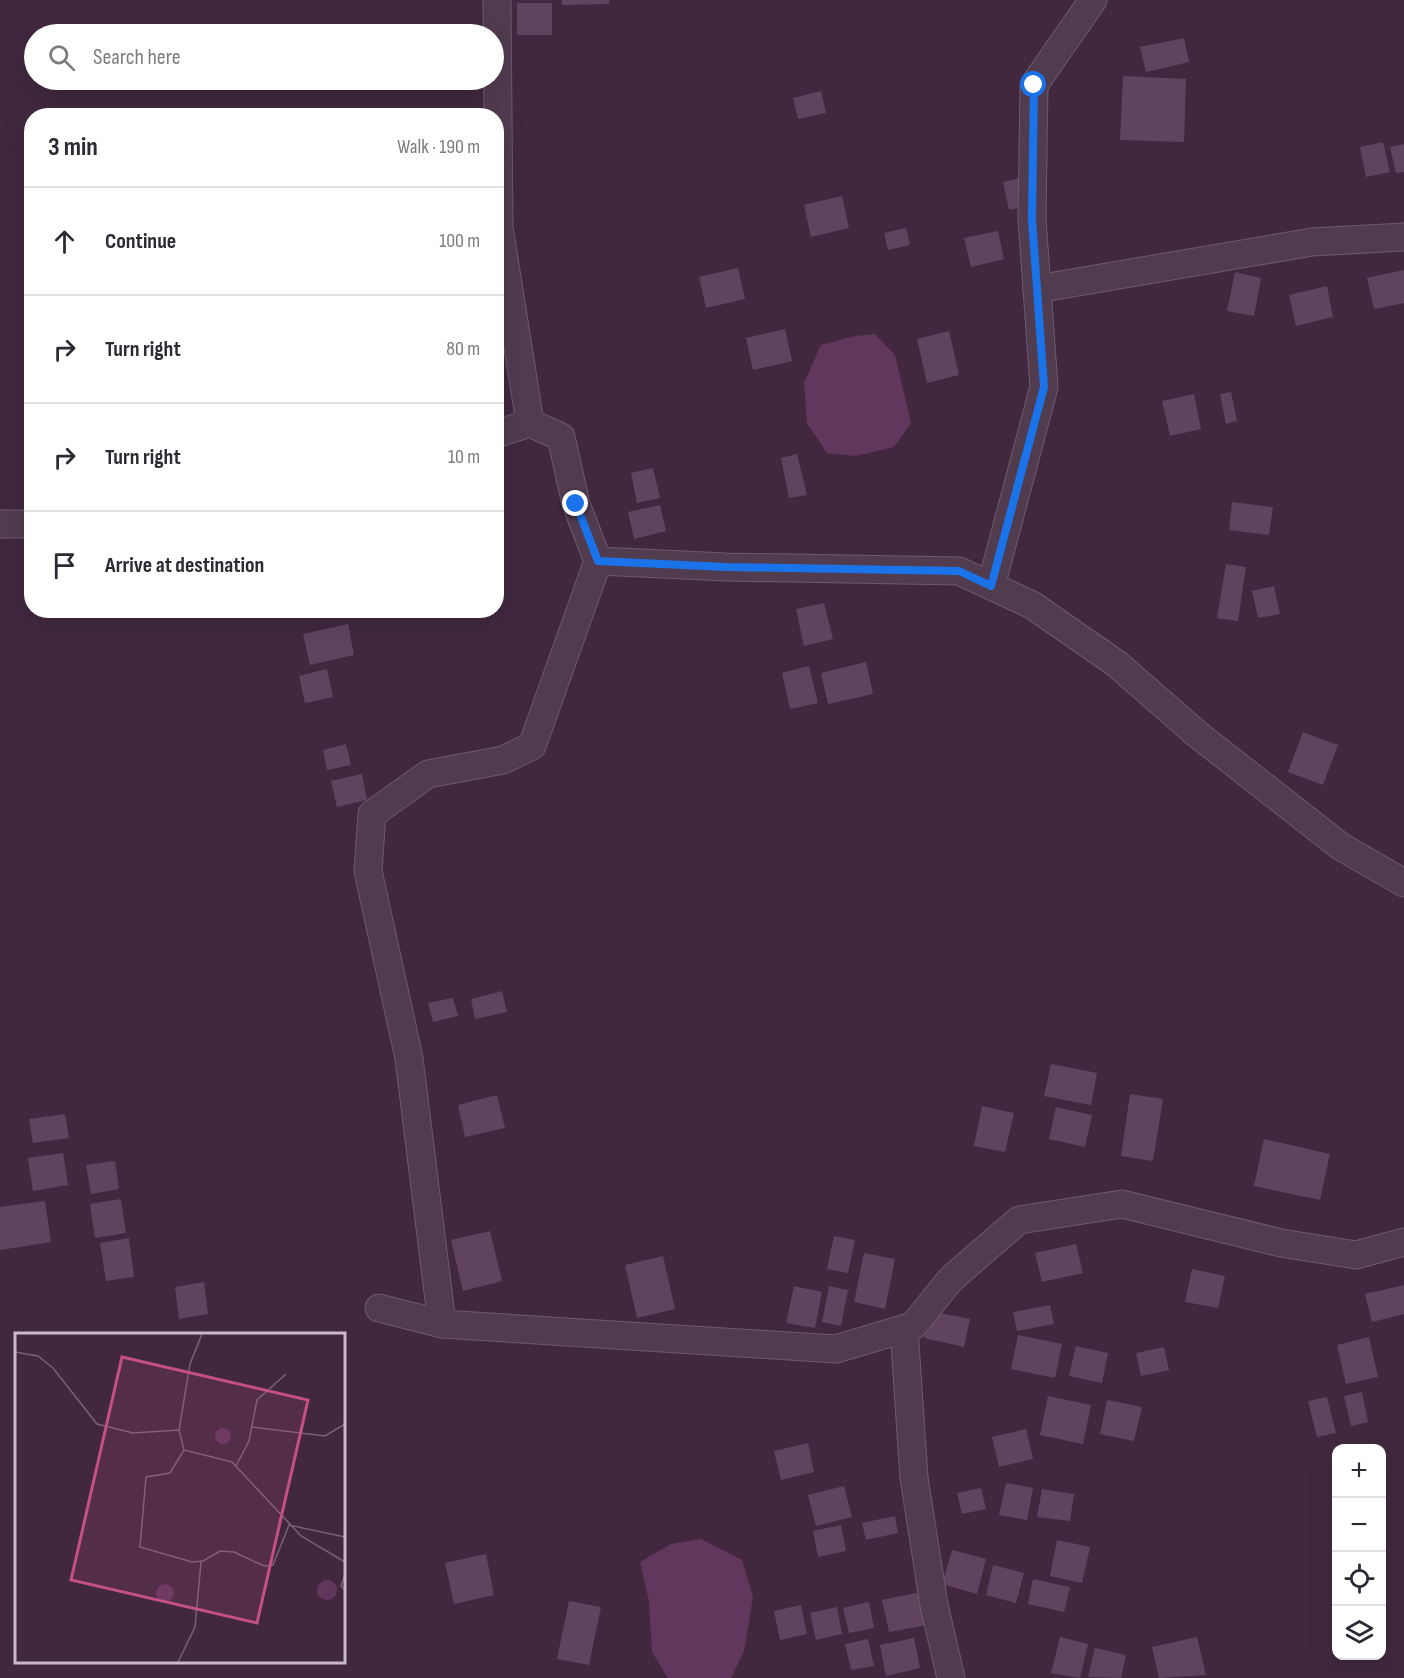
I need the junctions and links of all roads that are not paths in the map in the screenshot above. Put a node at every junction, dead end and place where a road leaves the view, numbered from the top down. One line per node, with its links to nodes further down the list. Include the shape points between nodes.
1 (497, 0): 3 (street)
2 (1093, 0): 8 (street, via 1034,85 1032,219)
3 (497, 24)
4 (498, 90): 5 (street)
5 (498, 108)
6 (1404, 237): 8 (street, via 1312,242)
7 (504, 258): 9 (street)
8 (1037, 289): 14 (street, via 1044,387)
9 (530, 423): 10 (street); 13 (street, via 561,437 576,504)
10 (504, 431)
11 (0, 524): 12 (street)
12 (24, 524)
13 (598, 561): 14 (street, via 959,571); 18 (street, via 532,746 503,760 428,774 372,814 368,871 409,1058)
14 (991, 586): 15 (street, via 1032,605 1117,664 1197,734 1340,846)
15 (1404, 884)
16 (1404, 1242): 19 (street, via 1356,1255 1281,1243 1122,1204 1019,1220 951,1279 913,1326)
17 (379, 1308): 18 (street)
18 (442, 1324): 19 (street, via 836,1349)
19 (904, 1329): 20 (street, via 914,1478 934,1605)
20 (951, 1678)

